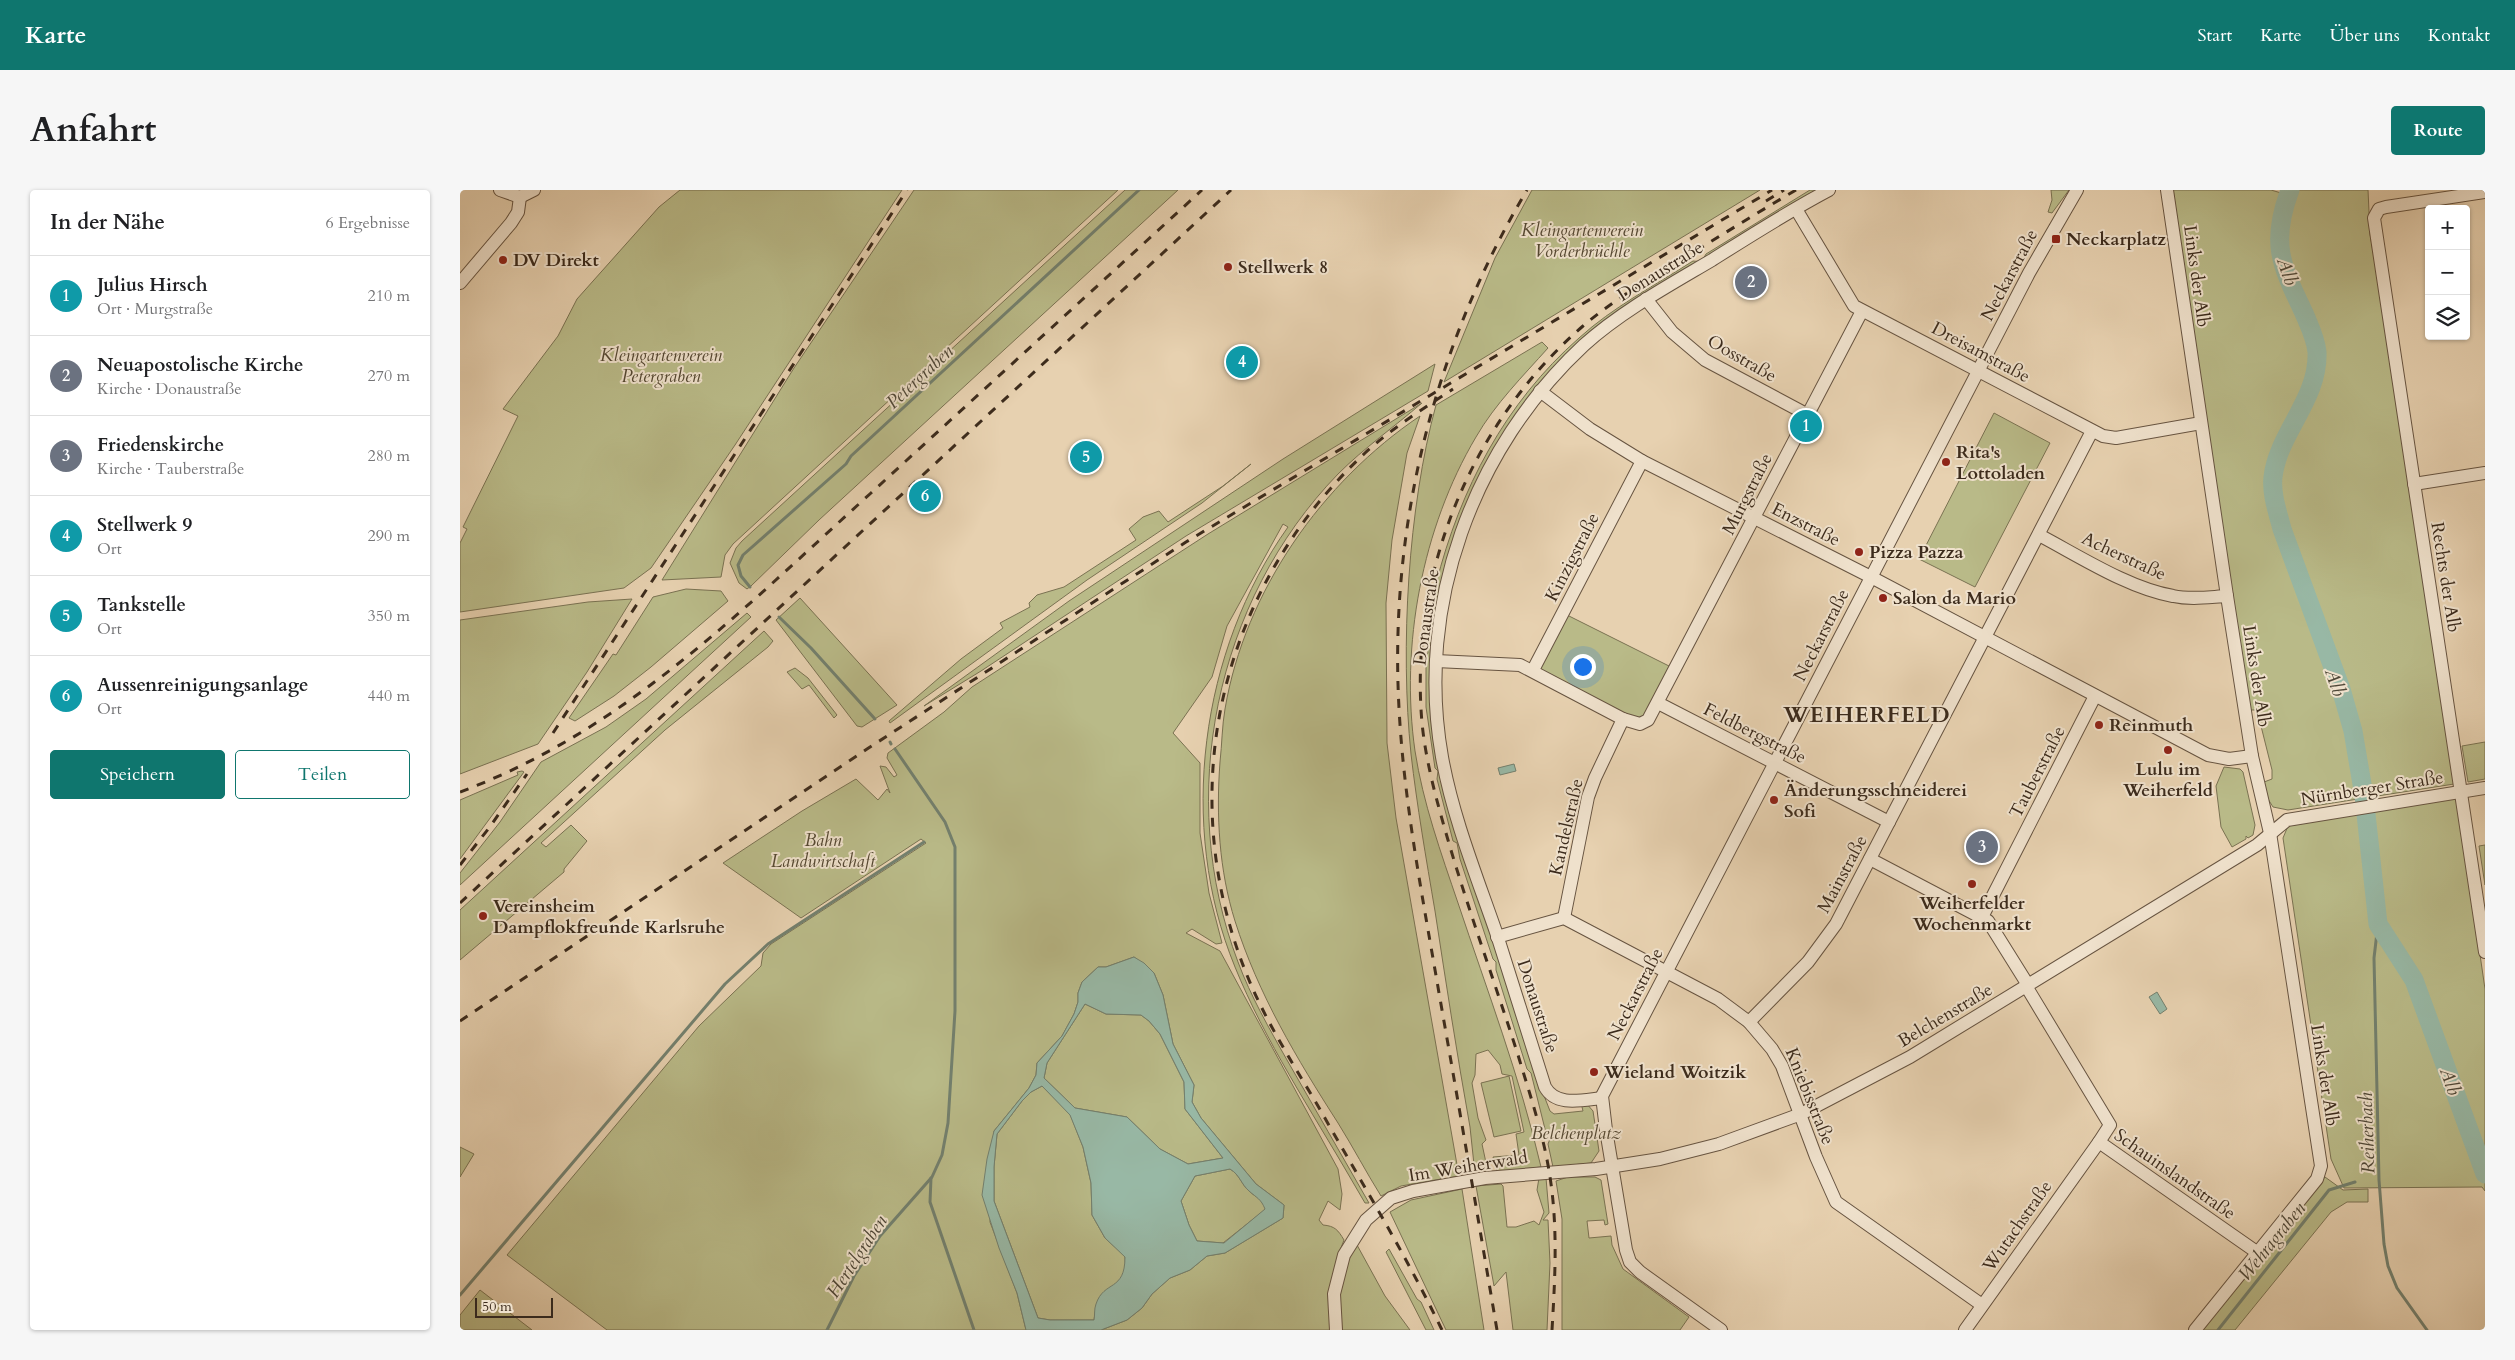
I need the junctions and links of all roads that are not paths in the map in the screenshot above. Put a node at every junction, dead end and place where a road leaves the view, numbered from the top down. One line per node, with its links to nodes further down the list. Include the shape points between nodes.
1 (500, 190): 7 (street)
2 (534, 190): 7 (street)
3 (1829, 190): 8 (street, Donaustraße)
4 (2077, 190): 12 (street, Neckarstraße, via 2029,272)
5 (2167, 190): 15 (street, Links der Alb)
6 (2485, 192): 19 (street, Rechts der Alb, via 2379,209 2374,218)
7 (520, 197): 9 (street, via 518,212 511,223)
8 (1796, 209): 10 (street, Donaustraße); 11 (street, Dreisamstraße, via 1854,306)
9 (460, 283)
10 (1646, 299): 13 (street, Donaustraße, via 1596,336); 14 (street, Oosstraße, via 1672,332 1705,360)
11 (1862, 311): 12 (street, Dreisamstraße); 14 (street, Murgstraße)
12 (1978, 370): 16 (street, Dreisamstraße); 22 (street, Neckarstraße)
13 (1540, 391): 17 (street, Enzstraße, via 1590,430); 25 (street, Donaustraße, via 1495,456 1458,541 1443,596)
14 (1808, 415): 20 (street, Murgstraße)
15 (2201, 423): 16 (street, Dreisamstraße, via 2116,438); 23 (street, Links der Alb)
16 (2092, 431): 21 (street, Mainstraße)
17 (1642, 461): 20 (street, Enzstraße); 26 (street, Kinzigstraße)
18 (2485, 473): 19 (street)
19 (2414, 484): 33 (street, Rechts der Alb)
20 (1755, 518): 22 (street, Enzstraße); 28 (street, Murgstraße)
21 (2039, 535): 23 (street, Acherstraße, via 2128,581 2164,595 2190,598); 24 (street, Mainstraße)
22 (1871, 577): 24 (street, Enzstraße); 31 (street, Neckarstraße)
23 (2227, 596): 30 (street, Links der Alb)
24 (1985, 638): 27 (street, Enzstraße); 34 (street, Mainstraße)
25 (1436, 661): 26 (street, via 1520,665); 39 (street, Donaustraße, via 1442,759)
26 (1533, 670): 29 (street)
27 (2095, 696): 30 (street, Enzstraße, via 2213,757); 37 (street, Tauberstraße)
28 (1658, 703): 29 (street, Murgstraße, via 1648,720 1640,724); 31 (street, Feldbergstraße)
29 (1623, 719): 38 (street, Kandelstraße, via 1588,797)
30 (2252, 756): 35 (street, Links der Alb)
31 (1776, 764): 34 (street, Feldbergstraße); 41 (street, Neckarstraße)
32 (2485, 788): 33 (street, Nürnberger Straße)
33 (2462, 791): 35 (street, Nürnberger Straße, via 2287,820); 40 (street, Rechts der Alb)
34 (1889, 822): 36 (street, Mainstraße)
35 (2270, 833): 42 (street, Belchenstraße, via 2232,861); 48 (street, Links der Alb, via 2321,1166 2317,1179)
36 (1870, 859): 37 (street, Schauinslandstraße); 43 (street, Mainstraße, via 1826,940)
37 (1982, 917): 42 (street, Schauinslandstraße, via 1994,927)
38 (1564, 918): 39 (street); 41 (street, Kniebisstraße)
39 (1497, 936): 44 (street, Donaustraße, via 1548,1092 1565,1101)
40 (2485, 952)
41 (1666, 972): 43 (street, Kniebisstraße, via 1718,999); 44 (street, Neckarstraße)
42 (2027, 986): 45 (street, Belchenstraße, via 1893,1067); 46 (street, Schauinslandstraße, via 2110,1125)
43 (1749, 1022): 45 (street, Kniebisstraße, via 1782,1066)
44 (1602, 1098): 47 (street)
45 (1801, 1114): 47 (street, Belchenstraße, via 1719,1144); 49 (street, Kniebisstraße, via 1836,1202)
46 (2099, 1142): 48 (street, Schauinslandstraße); 49 (street, Wutachstraße)
47 (1611, 1167): 50 (street, Im Weiherwald, via 1486,1178 1391,1198 1366,1220 1344,1255 1334,1294); 51 (street, via 1630,1262)
48 (2258, 1253): 53 (street)
49 (1982, 1304): 52 (street, Wutachstraße)
50 (1336, 1330)
51 (1721, 1330)
52 (1965, 1330)
53 (2195, 1330)

